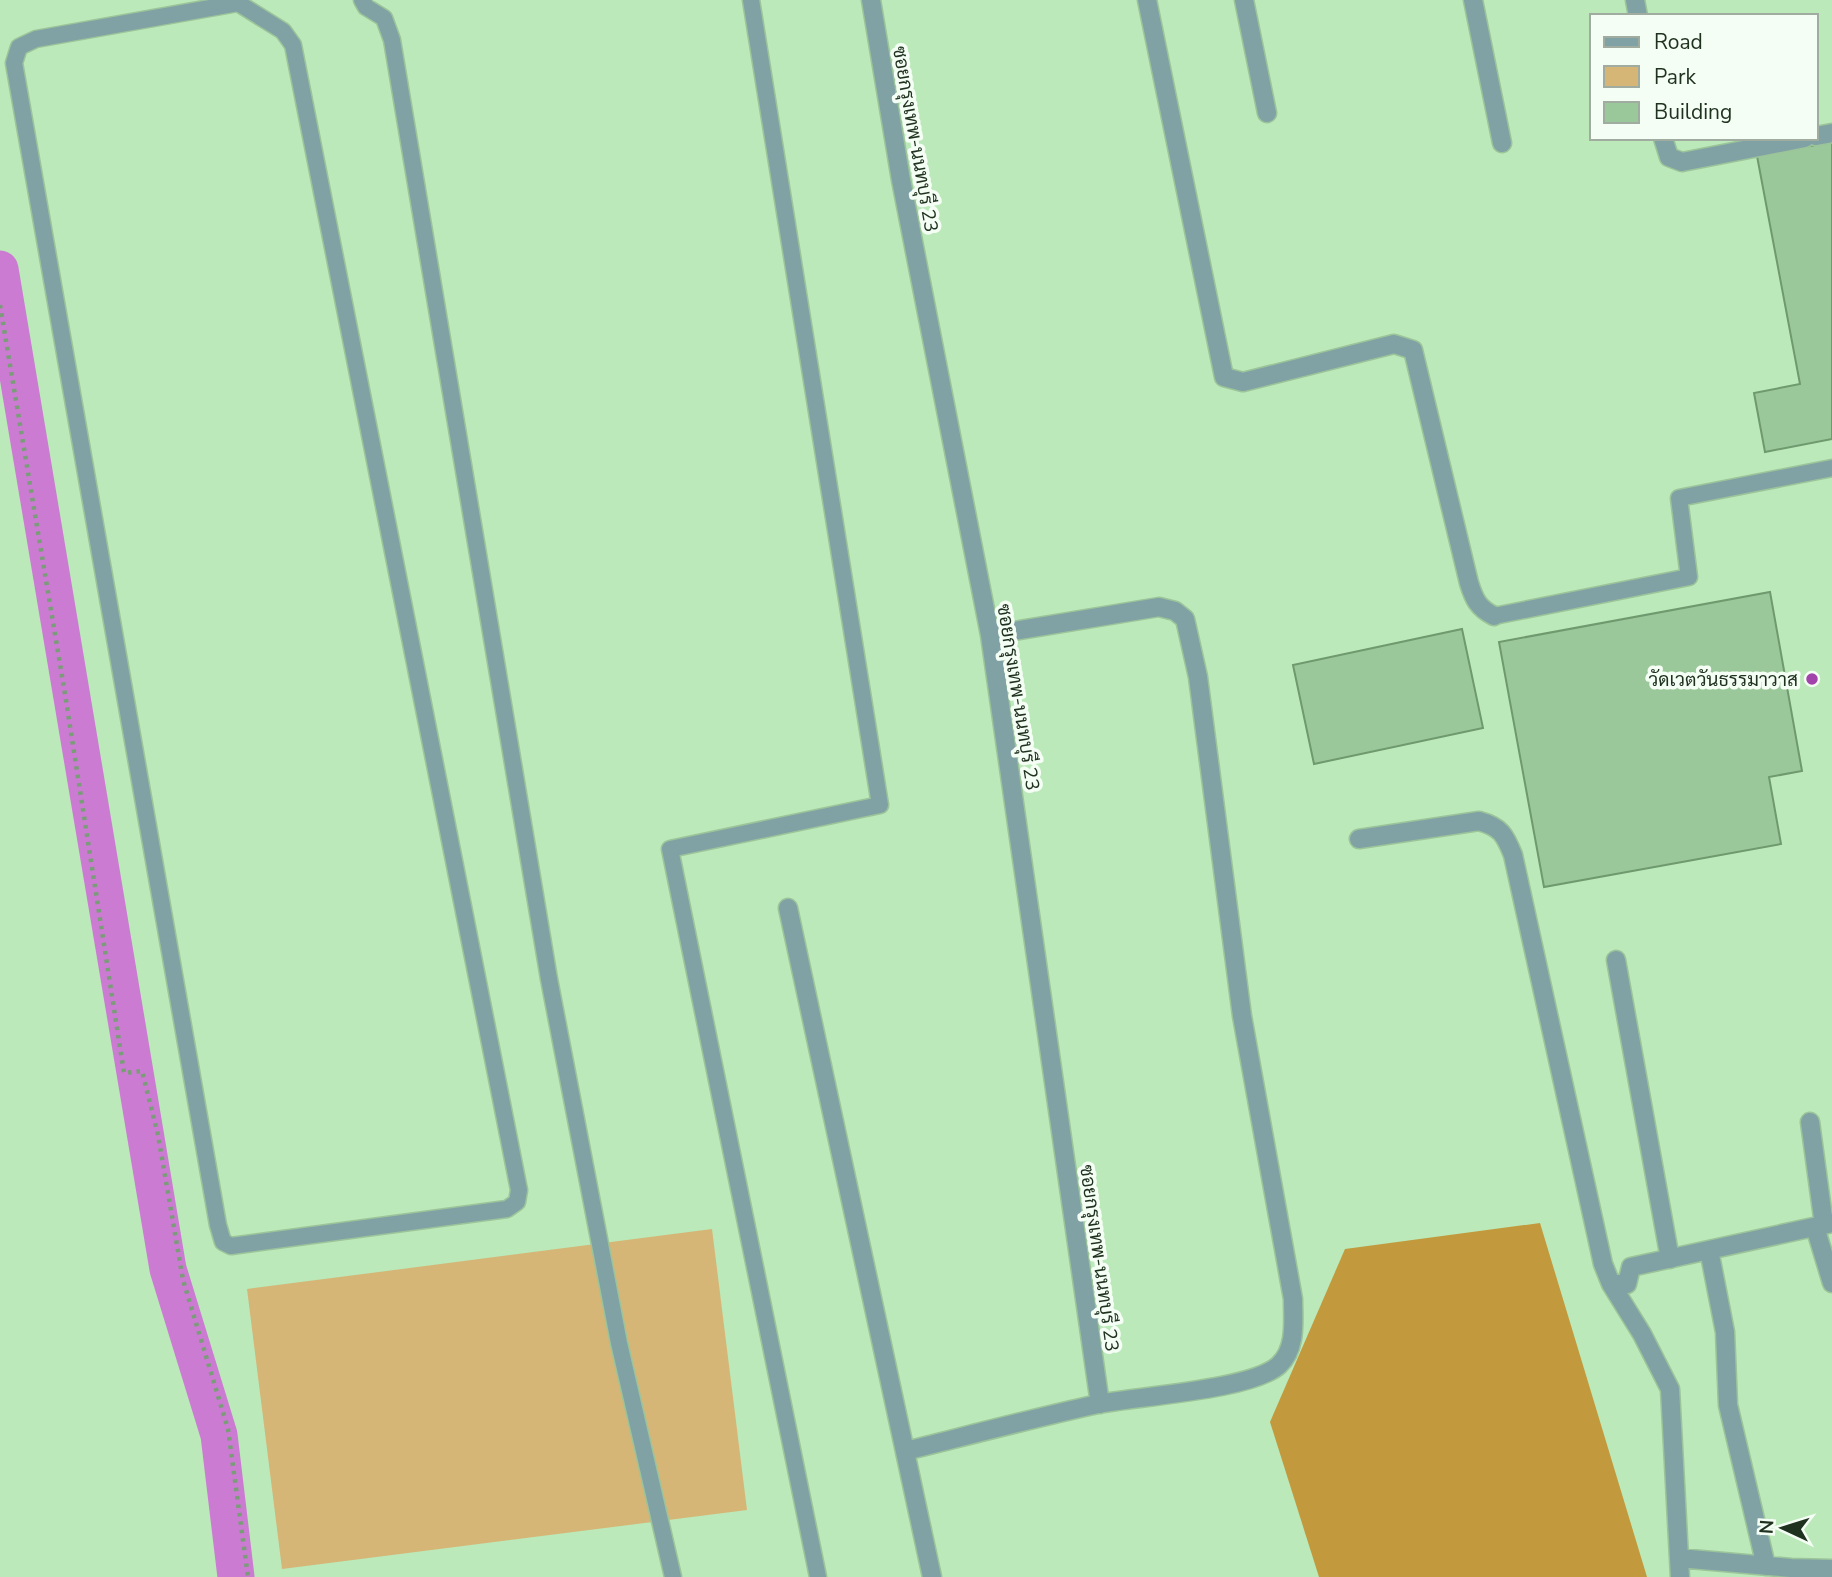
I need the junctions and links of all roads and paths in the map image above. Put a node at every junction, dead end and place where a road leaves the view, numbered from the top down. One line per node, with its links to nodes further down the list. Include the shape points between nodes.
1 (362, 0): 31 (lane, via 384,18 392,40 551,993 619,1343)
2 (751, 0): 32 (lane, via 880,805 670,849)
3 (871, 0): 15 (street, ซอยกรุงเทพ-นนทบุรี 23, via 901,180)
4 (1147, 0): 14 (street, via 1224,377 1243,382 1394,344 1413,350 1469,583 1475,602)
5 (1244, 0): 8 (street)
6 (1473, 0): 11 (street)
7 (238, 1): 7 (lane, via 283,31 295,51 519,1190 517,1202 507,1209 237,1246 226,1245 221,1238 14,63 19,47 30,41)
8 (1267, 113)
9 (1664, 140): 10 (street, via 1669,157 1682,162)
10 (1795, 140)
11 (1502, 143)
12 (0, 305): 30 (path, via 124,1073 142,1071 158,1135 183,1280 228,1429)
13 (1832, 468): 14 (lane, via 1679,498 1689,577)
14 (1494, 616)
15 (990, 635): 25 (street, ซอยกรุงเทพ-นนทบุรี 23); 25 (street, via 1159,607 1185,619 1198,677 1242,1016 1293,1299 1293,1332 1279,1365 1250,1379)
16 (1359, 838): 24 (street, via 1479,821 1504,834 1513,855)
17 (788, 908): 26 (street)
18 (1616, 960): 22 (street)
19 (1810, 1122): 20 (street)
20 (1824, 1225): 21 (street); 23 (street)
21 (1709, 1250): 22 (street); 28 (street, via 1725,1332 1728,1405)
22 (1670, 1259): 24 (street, via 1631,1267 1627,1284)
23 (1832, 1283)
24 (1611, 1284): 27 (street, via 1670,1389)
25 (1100, 1404): 26 (street)
26 (906, 1451): 33 (street)
27 (1679, 1558): 28 (street); 34 (street)
28 (1766, 1566): 29 (street)
29 (1832, 1569)
30 (248, 1577)
31 (673, 1577)
32 (818, 1577)
33 (932, 1577)
34 (1680, 1577)

